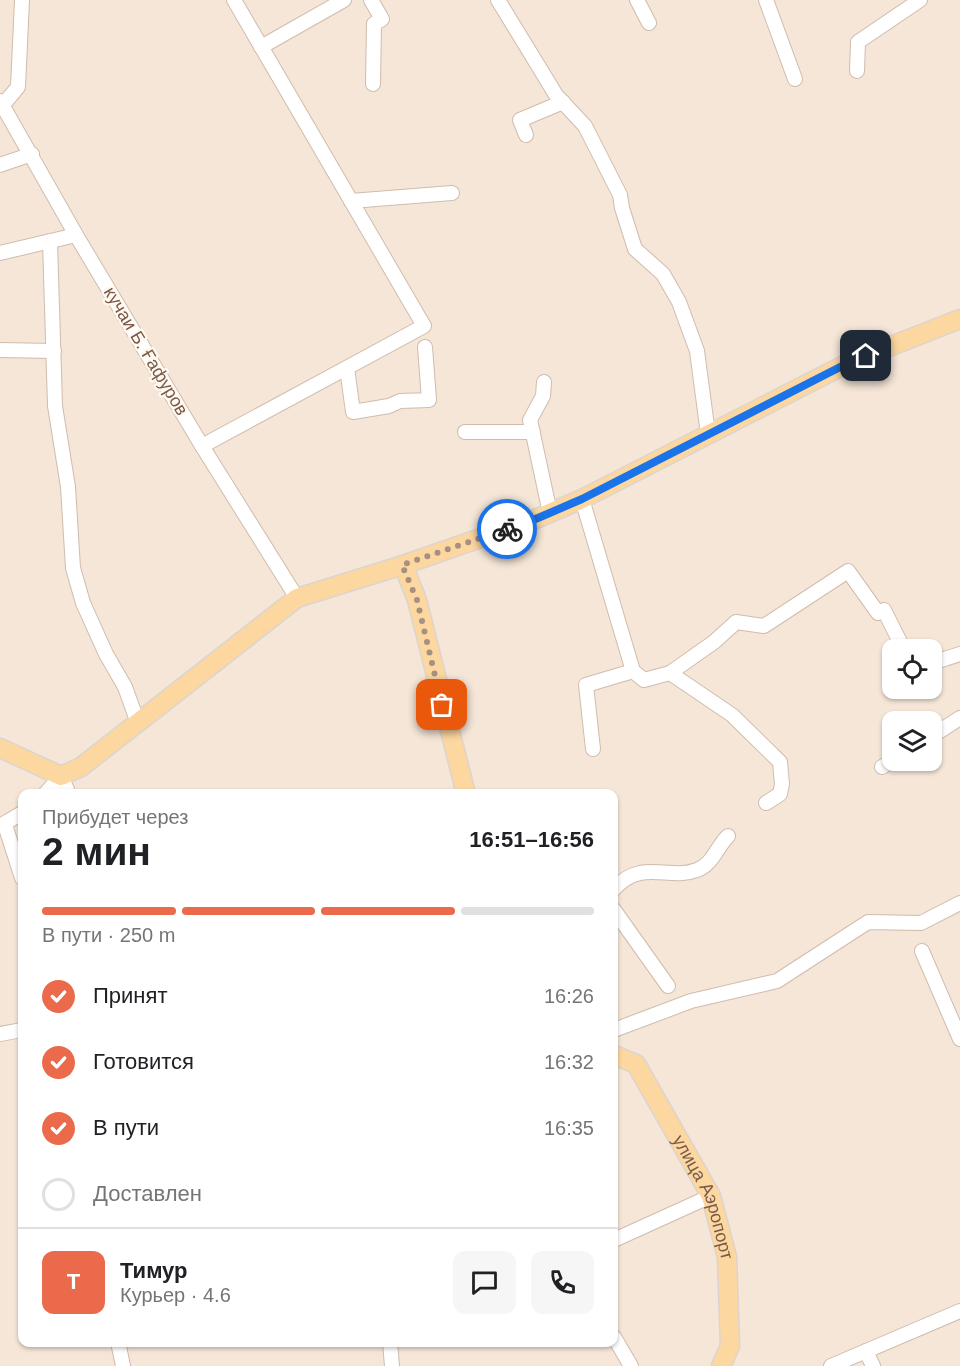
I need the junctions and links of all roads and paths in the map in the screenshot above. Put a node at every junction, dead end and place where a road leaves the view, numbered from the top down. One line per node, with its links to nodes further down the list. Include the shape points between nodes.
1 (22, 0): 16 (street, via 18,87)
2 (234, 0): 11 (street)
3 (344, 0): 11 (street)
4 (371, 0): 14 (street, via 382,20 374,24)
5 (498, 0): 15 (street)
6 (637, 0): 10 (street)
7 (766, 0): 13 (street)
8 (920, 0): 9 (street)
9 (903, 5): 12 (street, via 858,42)
10 (649, 23)
11 (261, 47): 21 (street)
12 (857, 70)
13 (795, 79)
14 (373, 84)
15 (563, 102): 17 (street, via 520,120); 33 (street, via 585,126 620,195 635,249 663,274 679,302 697,351)
16 (1, 104): 18 (street, кучаи Б. Ғафуров)
17 (526, 135)
18 (32, 154): 19 (street); 22 (street, кучаи Б. Ғафуров)
19 (0, 165)
20 (452, 192): 21 (street)
21 (351, 201): 29 (street, via 424,326)
22 (76, 235): 23 (street); 34 (street, кучаи Б. Ғафуров)
23 (50, 241): 24 (street); 28 (street)
24 (0, 253)
25 (960, 319): 33 (main road, via 848,363)
26 (425, 347): 29 (street, via 429,400 400,401 353,412)
27 (0, 350): 28 (street)
28 (54, 351): 45 (street, via 55,406 68,488 73,568 83,603 125,687)
29 (347, 368): 34 (street)
30 (544, 382): 32 (street, via 543,396 530,420)
31 (465, 432): 32 (street)
32 (533, 432): 36 (street)
33 (708, 434): 35 (main road)
34 (202, 446): 38 (street, кучаи Б. Ғафуров)
35 (582, 499): 36 (main road); 42 (street)
36 (550, 513): 37 (main road)
37 (402, 565): 38 (main road); 52 (main road, via 417,600)
38 (297, 598): 45 (main road)
39 (898, 639): 43 (street, via 884,610 878,613 848,571 764,626 736,622)
40 (960, 654): 41 (street)
41 (942, 660)
42 (633, 671): 43 (street, via 644,680); 48 (street, via 586,685)
43 (670, 673): 53 (street, via 732,715 780,762 780,794)
44 (960, 718): 46 (street)
45 (138, 723): 49 (main road, via 81,767)
46 (942, 730)
47 (0, 748): 49 (main road)
48 (593, 749)
49 (61, 776): 50 (street); 51 (street)
50 (49, 789)
51 (67, 789)
52 (464, 789)
53 (766, 803)
54 (18, 816): 55 (street)
55 (2, 826): 57 (street)
56 (728, 836): 58 (street, via 711,862 697,870 646,871)
57 (18, 868)
58 (618, 884)
59 (960, 903): 63 (street, via 921,923 868,922 777,981 691,1001)
60 (618, 916): 62 (street)
61 (922, 951): 66 (street)
62 (668, 986)
63 (618, 1028)
64 (18, 1031): 65 (street)
65 (0, 1034)
66 (960, 1039)
67 (618, 1057): 68 (main road, улица Аэропорт, via 636,1064)
68 (711, 1196): 69 (street); 78 (main road, улица Аэропорт, via 727,1257 730,1346)
69 (618, 1238)
70 (960, 1311): 74 (street)
71 (618, 1344): 77 (street)
72 (119, 1347): 75 (street)
73 (390, 1347): 76 (street)
74 (866, 1351): 79 (street); 80 (street)
75 (123, 1366)
76 (392, 1366)
77 (631, 1366)
78 (721, 1366)
79 (831, 1366)
80 (873, 1366)

